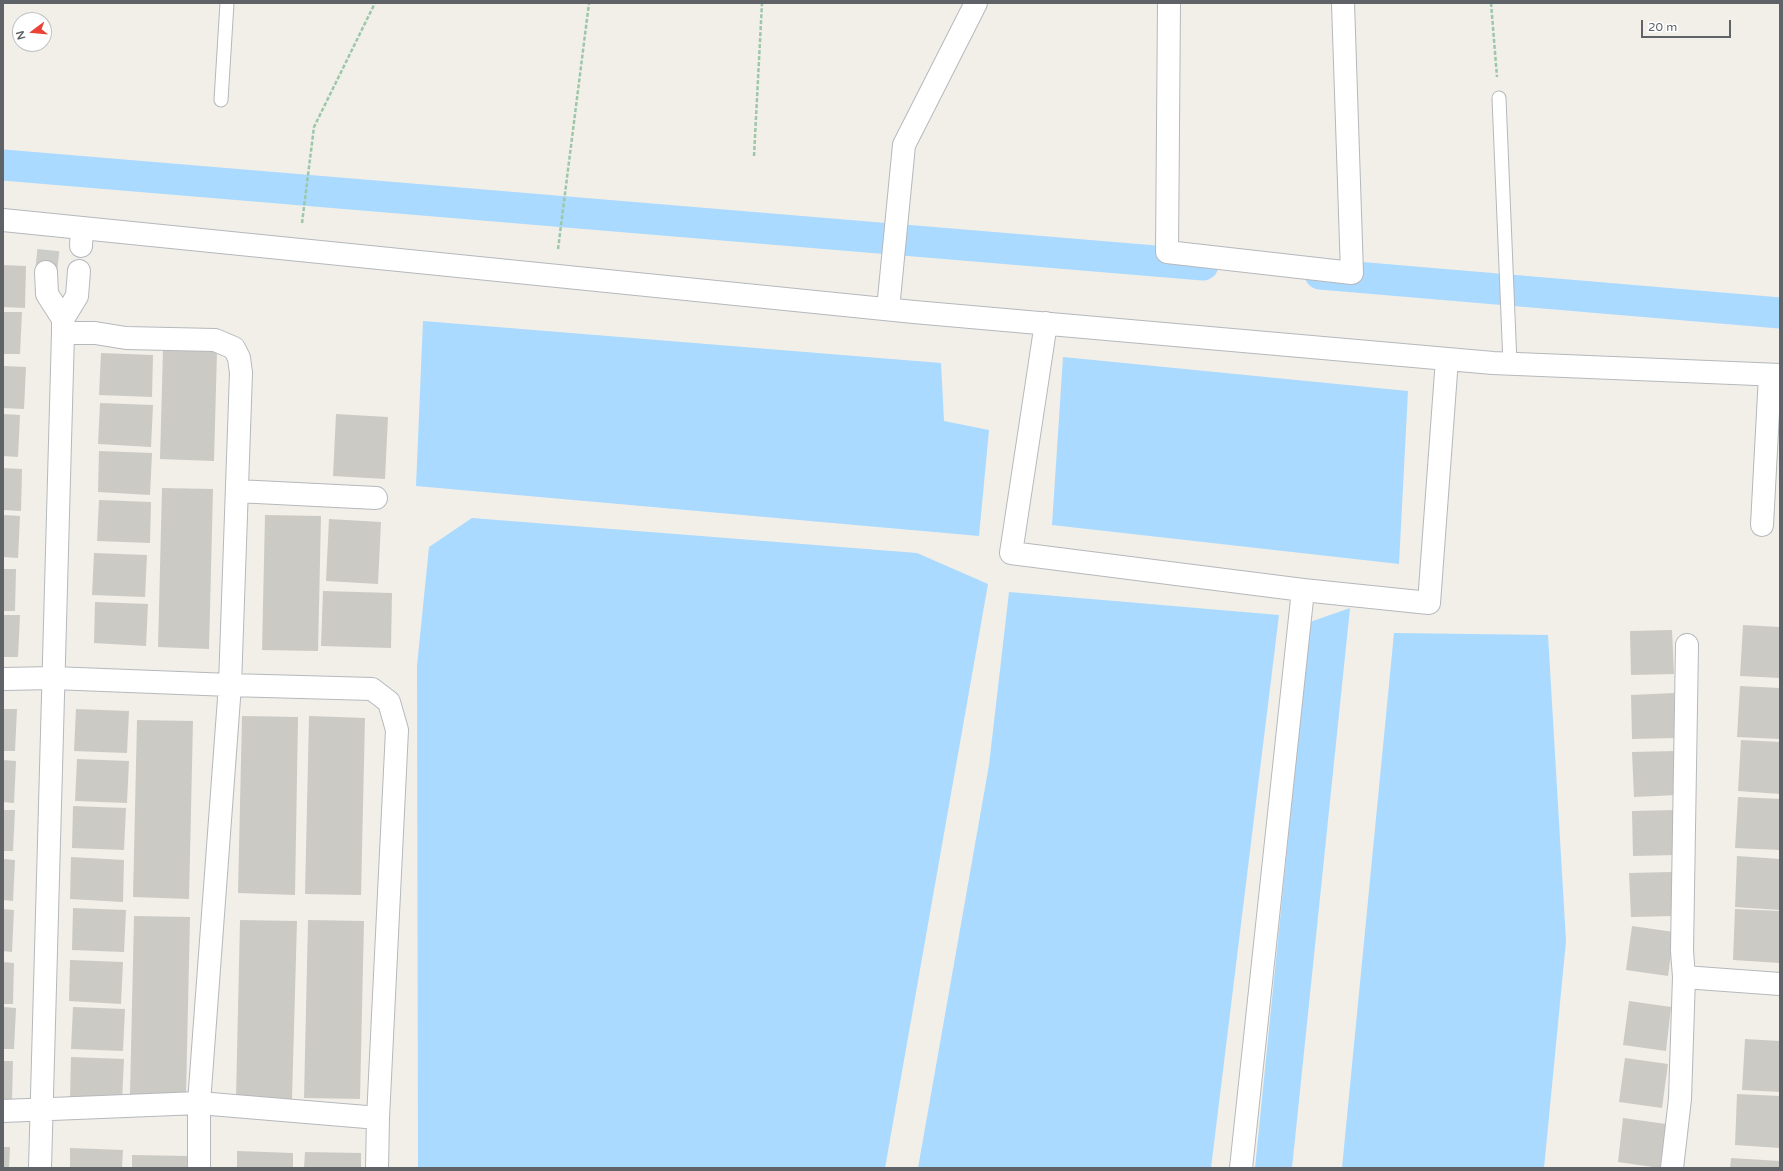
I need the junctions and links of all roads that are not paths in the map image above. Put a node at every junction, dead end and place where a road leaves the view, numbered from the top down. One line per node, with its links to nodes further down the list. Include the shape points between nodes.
1 (227, 3): 6 (lane)
2 (976, 3): 10 (street, via 904,145)
3 (1169, 3): 4 (street, via 1167,252 1352,273)
4 (1343, 3)
5 (1499, 98): 14 (lane)
6 (221, 100)
7 (3, 220): 10 (street, via 49,234 81,237)
8 (79, 271): 12 (street, via 78,296)
9 (46, 272): 12 (street, via 46,294)
10 (889, 300): 11 (street)
11 (1046, 323): 13 (street); 19 (street, via 1011,553)
12 (63, 326): 16 (street, via 126,338 215,340 234,348 239,358 241,373); 21 (street)
13 (1447, 358): 14 (street); 19 (street, via 1429,603)
14 (1510, 360): 15 (street)
15 (1775, 375): 18 (street)
16 (237, 491): 17 (street); 23 (street)
17 (376, 498)
18 (1762, 525)
19 (1303, 590): 33 (street)
20 (1687, 645): 24 (street, via 1682,951)
21 (54, 678): 22 (street); 23 (street); 27 (street)
22 (3, 679)
23 (230, 685): 26 (street); 29 (street, via 372,689 389,702 397,730)
24 (1684, 977): 25 (street); 34 (street, via 1680,1099)
25 (1780, 984)
26 (200, 1103): 27 (street); 29 (street); 31 (street)
27 (41, 1109): 28 (street); 30 (street)
28 (3, 1111)
29 (378, 1118): 32 (street)
30 (40, 1168)
31 (199, 1168)
32 (377, 1168)
33 (1241, 1168)
34 (1672, 1168)

